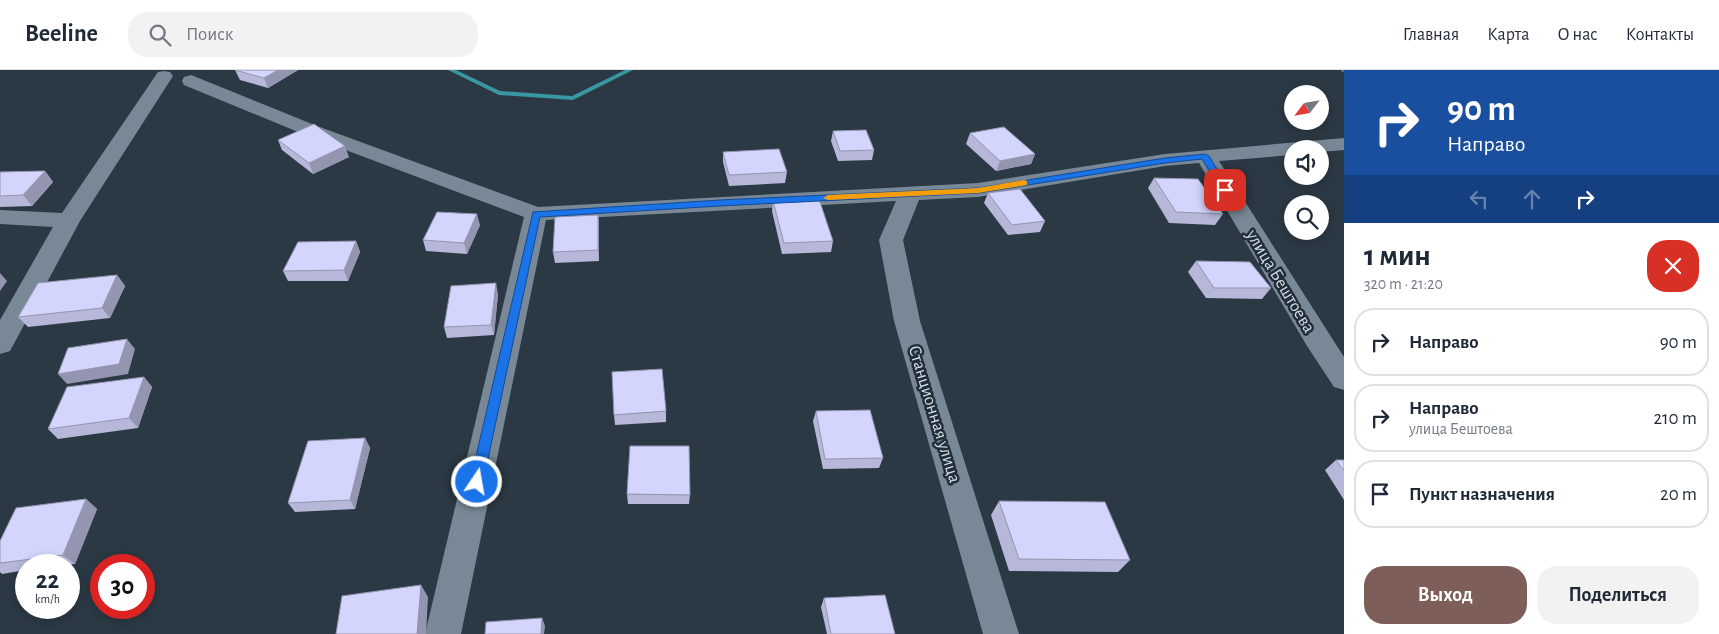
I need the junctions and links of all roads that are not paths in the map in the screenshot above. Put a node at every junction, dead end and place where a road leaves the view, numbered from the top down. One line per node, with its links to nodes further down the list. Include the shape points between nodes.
1 (164, 76): 8 (street)
2 (191, 81): 6 (street, via 310,130)
3 (1344, 144): 4 (street)
4 (1205, 156): 5 (street, via 978,190); 10 (street, улица Бештоева, via 1316,339)
5 (910, 194): 6 (street); 12 (street, Станционная улица, via 891,240 907,321)
6 (536, 214): 11 (street)
7 (0, 217): 8 (street)
8 (68, 221): 9 (street)
9 (0, 344)
10 (1344, 379)
11 (443, 634)
12 (1000, 634)

